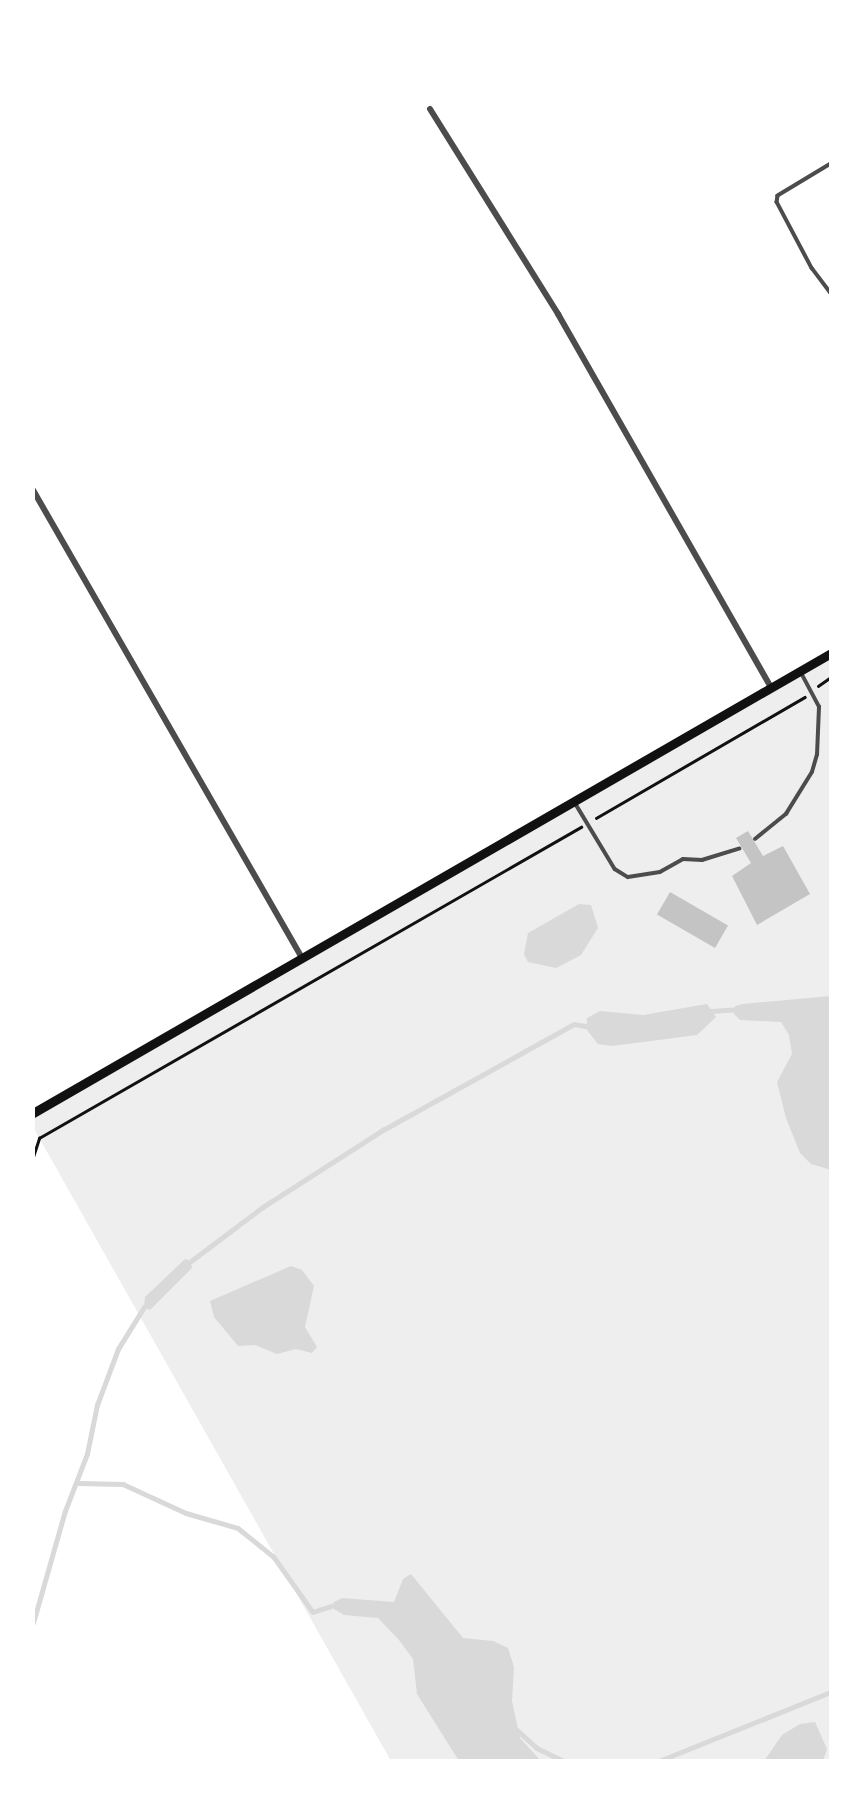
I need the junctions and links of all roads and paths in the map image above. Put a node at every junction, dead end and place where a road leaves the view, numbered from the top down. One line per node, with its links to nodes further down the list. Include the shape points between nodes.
1 (430, 109): 8 (street, via 558,314)
2 (831, 164): 3 (lane, via 778,195 777,202)
3 (831, 293)
4 (33, 490): 14 (street)
5 (831, 653): 6 (main road)
6 (800, 671): 8 (main road); 9 (lane)
7 (831, 677): 9 (path)
8 (771, 687): 10 (main road)
9 (812, 691): 11 (path); 12 (lane, via 821,727 812,772 786,814)
10 (572, 800): 11 (lane); 14 (main road)
11 (587, 823): 13 (lane, via 615,869 628,877 660,872 683,859 702,860); 16 (path, via 40,1138)
12 (755, 839)
13 (739, 849)
14 (301, 956): 15 (main road)
15 (35, 1108)
16 (33, 1157)

